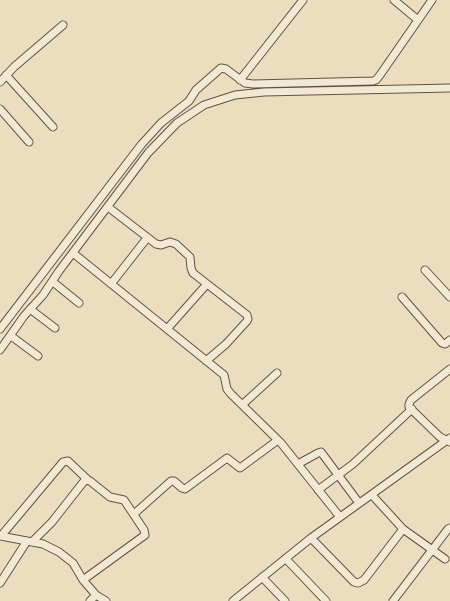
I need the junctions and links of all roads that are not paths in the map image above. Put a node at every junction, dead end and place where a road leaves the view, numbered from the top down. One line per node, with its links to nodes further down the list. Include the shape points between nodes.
1 (303, 0): 7 (street)
2 (394, 0): 4 (street)
3 (432, 0): 4 (street)
4 (418, 20): 7 (street, via 373,80 253,84)
5 (63, 25): 6 (street)
6 (6, 76): 8 (street); 11 (street)
7 (240, 80): 25 (street, via 221,68 201,85 189,101 161,123 98,200)
8 (0, 82)
9 (450, 88): 13 (street, via 264,92 235,95 212,102 169,130 148,153)
10 (0, 109): 12 (street)
11 (53, 127)
12 (30, 142)
13 (108, 207): 14 (street); 15 (street)
14 (147, 238): 18 (street); 19 (street, via 158,245 170,242 176,244 190,257 193,273)
15 (73, 253): 17 (street); 18 (street)
16 (425, 270): 21 (street)
17 (52, 282): 22 (street); 23 (street)
18 (111, 284): 26 (street)
19 (207, 284): 26 (street); 31 (street, via 247,315 248,320)
20 (402, 297): 28 (street, via 442,343)
21 (450, 297)
22 (79, 303)
23 (30, 309): 24 (street); 27 (street)
24 (55, 328)
25 (0, 329)
26 (167, 329): 31 (street)
27 (11, 336): 29 (street); 30 (street)
28 (450, 340)
29 (0, 350)
30 (38, 356)
31 (206, 361): 34 (street, via 224,375 227,389)
32 (450, 369): 35 (street, via 411,400 408,404)
33 (277, 373): 34 (street)
34 (242, 405): 36 (street)
35 (412, 409): 37 (street, via 440,437); 39 (street)
36 (278, 440): 38 (street); 44 (street, via 240,468 227,458 185,489 171,481)
37 (449, 440): 42 (street)
38 (298, 464): 39 (street, via 321,452); 41 (street)
39 (338, 475): 41 (street); 43 (street)
40 (88, 480): 44 (street, via 110,497 124,500); 48 (street, via 68,461 63,462); 50 (street, via 83,482 52,522)
41 (318, 490): 45 (street)
42 (372, 495): 43 (street); 47 (street)
43 (359, 503): 45 (street)
44 (134, 514): 55 (street, via 146,532 145,535)
45 (340, 517): 49 (street)
46 (450, 528): 51 (street)
47 (403, 529): 49 (street, via 364,580 358,584); 51 (street)
48 (0, 536): 50 (street)
49 (311, 538): 52 (street)
50 (30, 541): 55 (street, via 51,547 67,557); 56 (street)
51 (432, 549): 53 (street); 63 (street)
52 (286, 559): 54 (street); 62 (street)
53 (446, 559)
54 (262, 577): 58 (street); 61 (street)
55 (83, 580): 57 (street)
56 (0, 583)
57 (96, 595): 59 (street); 60 (street)
58 (237, 600)
59 (90, 601)
60 (106, 601)
61 (285, 601)
62 (326, 601)
63 (393, 601)

